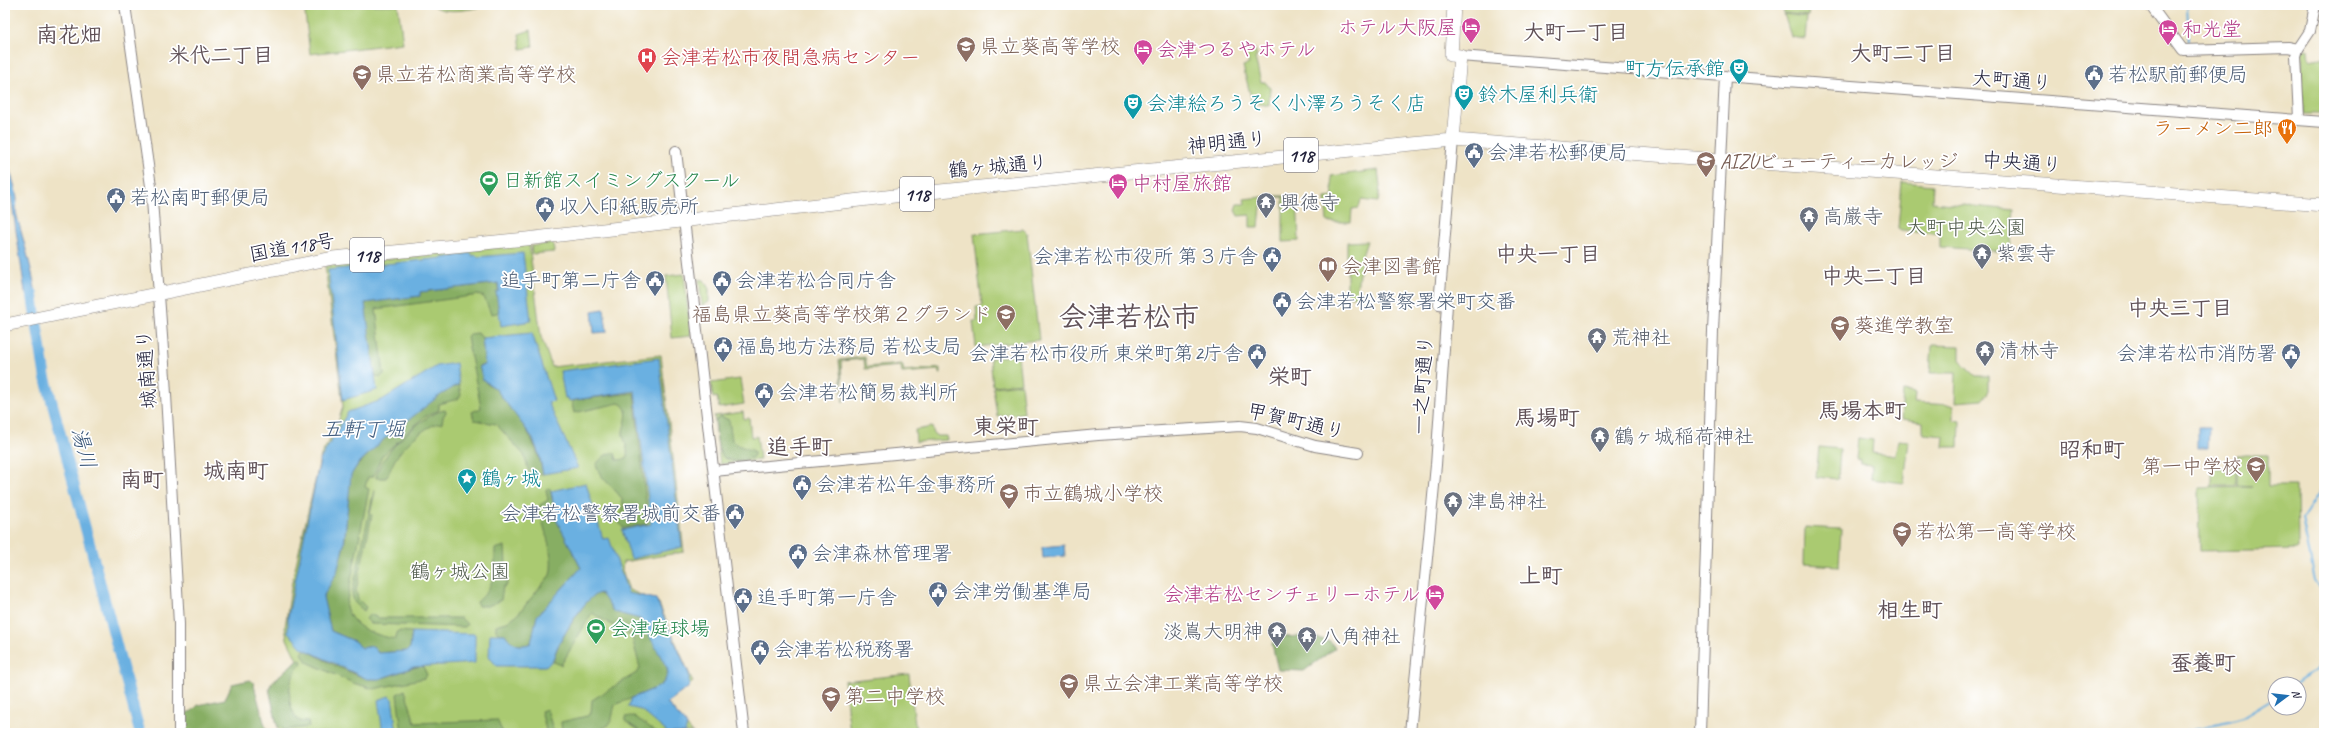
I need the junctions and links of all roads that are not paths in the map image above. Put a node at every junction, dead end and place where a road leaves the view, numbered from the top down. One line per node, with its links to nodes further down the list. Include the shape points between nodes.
1 (125, 5): 16 (street, 城南通り, via 151,186)
2 (1454, 5): 6 (highway, 一之町通り)
3 (2150, 5): 5 (street, via 2184,50 2288,47)
4 (2315, 5): 5 (street, via 2310,32)
5 (2298, 49): 8 (street, via 2296,56)
6 (1455, 55): 7 (street, 大町通り); 10 (highway, 一之町通り)
7 (1725, 76): 8 (street, 大町通り); 12 (street)
8 (2299, 119): 9 (street, 大町通り)
9 (2324, 122)
10 (1453, 140): 12 (highway, 中央通り / 118); 13 (highway, 神明通り / 118); 22 (street, 一之町通り, via 1439,304 1447,305 1436,466)
11 (676, 151): 15 (street)
12 (1720, 160): 14 (highway, 中央通り / 118); 23 (street)
13 (1149, 170): 15 (highway, 鶴ヶ城通り / 118)
14 (2324, 205)
15 (684, 220): 16 (highway, 国道118号 / 118, via 333,258); 19 (street)
16 (159, 294): 17 (highway, 国道118号 / 118); 20 (street, 城南通り, via 178,590)
17 (5, 325)
18 (1358, 453): 19 (street, 甲賀町通り, via 1315,446 1251,426 1178,429)
19 (714, 471): 21 (street)
20 (178, 733)
21 (744, 733)
22 (1410, 733)
23 (1700, 733)

